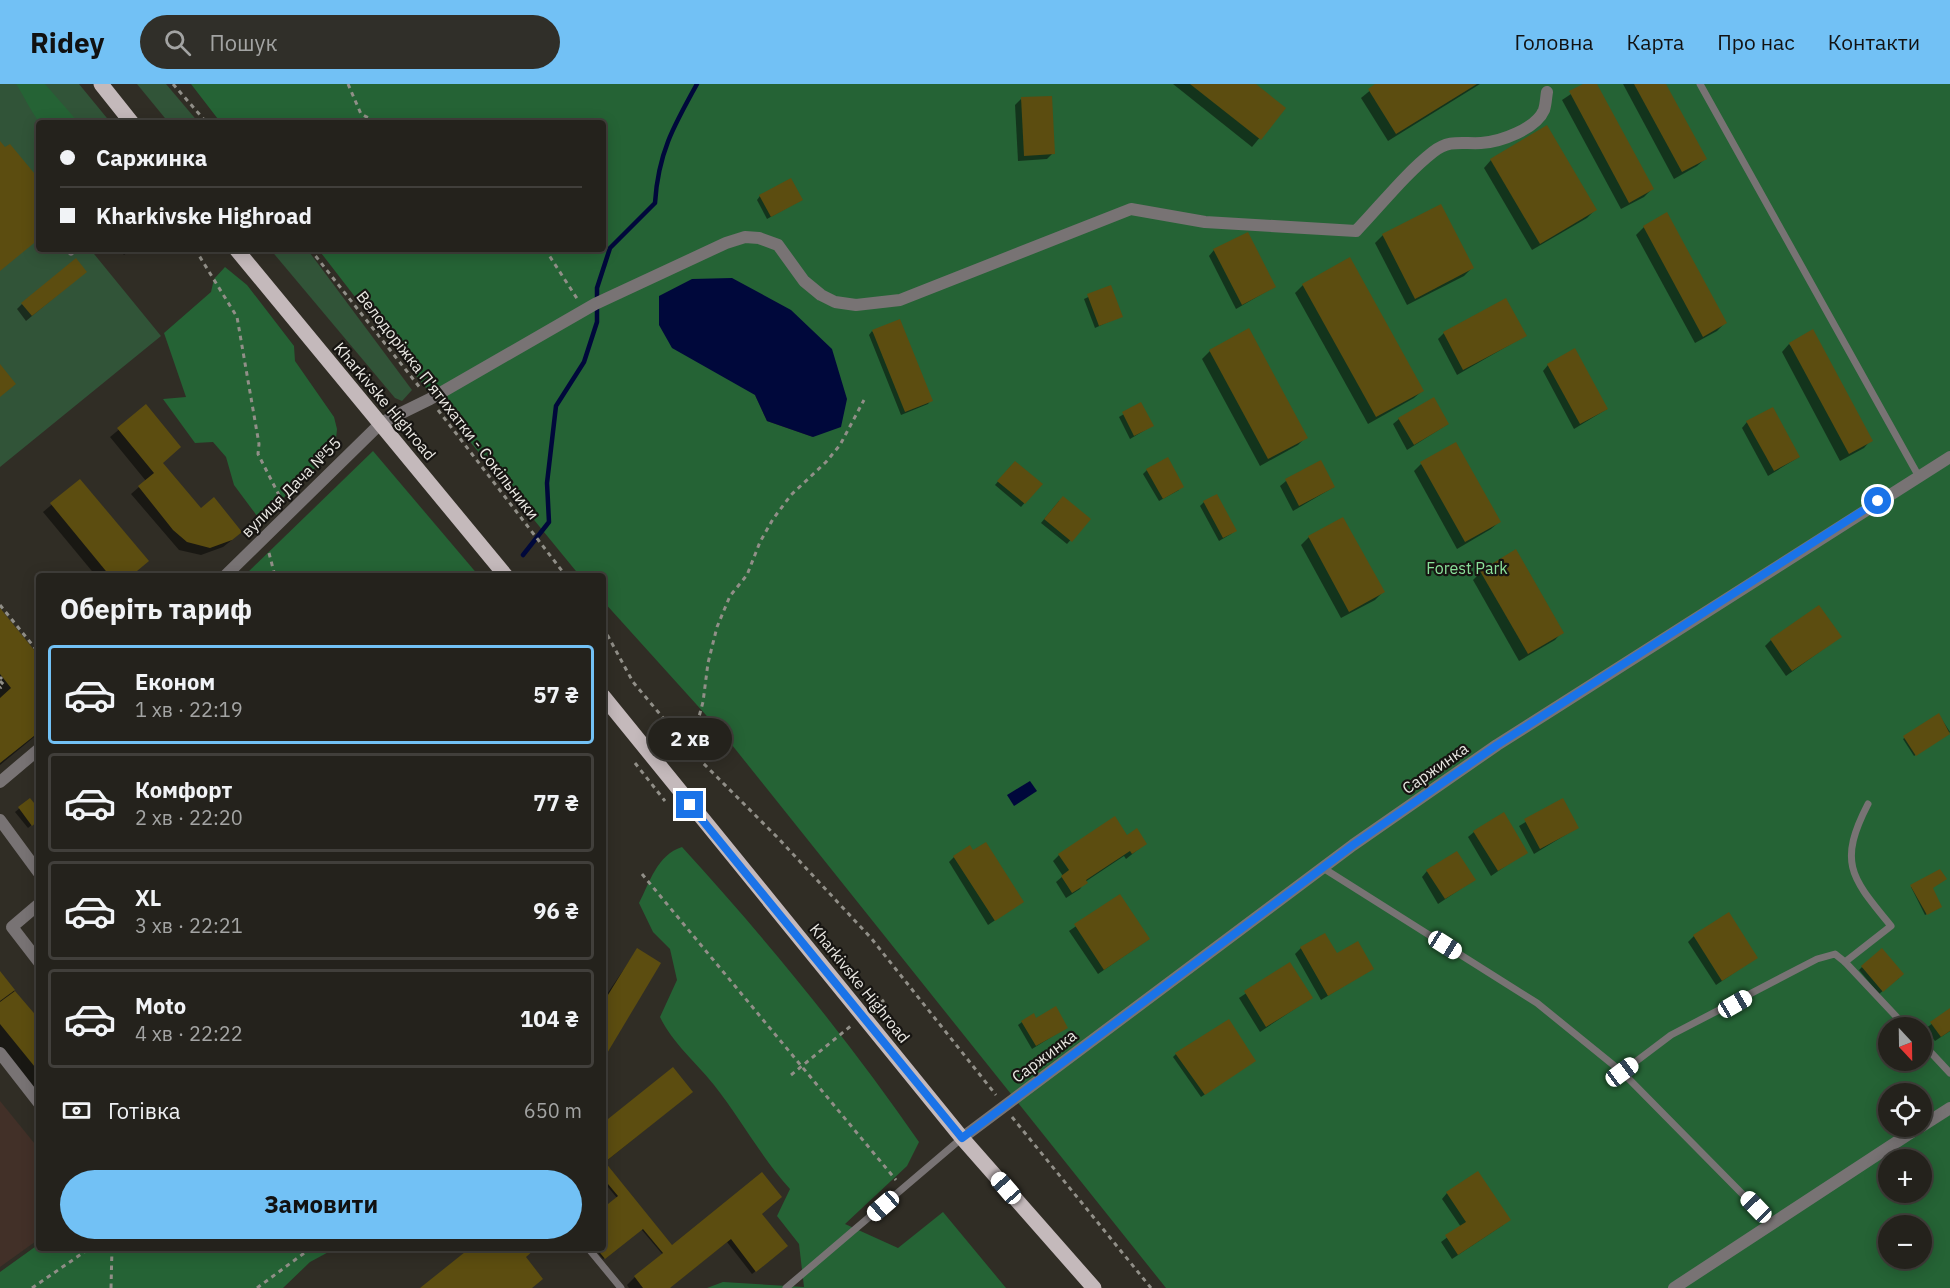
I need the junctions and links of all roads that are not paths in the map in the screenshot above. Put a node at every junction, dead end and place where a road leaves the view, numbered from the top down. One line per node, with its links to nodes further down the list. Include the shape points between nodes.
1 (101, 84): 4 (main road)
2 (1700, 84): 8 (lane)
3 (1547, 92): 6 (street, вулиця Дача №55, via 1543,111 1511,135 1482,143 1456,140 1434,151 1356,231 1205,222 1131,209 900,300 856,305 820,295 778,245 746,237 626,288)
4 (130, 120)
5 (238, 252): 6 (main road, Kharkivske Highroad)
6 (381, 423): 9 (street, вулиця Дача №55); 10 (main road, Kharkivske Highroad)
7 (1950, 457): 8 (street, Саржинка)
8 (1918, 475): 16 (street, Саржинка, via 1497,745)
9 (228, 573)
10 (504, 573)
11 (606, 700): 30 (main road, Kharkivske Highroad)
12 (36, 752): 13 (street)
13 (0, 782)
14 (1868, 804): 20 (lane, via 1853,833 1851,863 1858,886 1891,926)
15 (0, 820): 17 (street)
16 (1323, 868): 24 (lane, via 1538,1003); 30 (street, Саржинка)
17 (36, 869)
18 (36, 907): 19 (street, via 12,927)
19 (36, 958)
20 (1845, 962): 21 (lane); 24 (lane, via 1835,954 1816,959 1671,1035)
21 (1897, 1017)
22 (0, 1053): 26 (street)
23 (1932, 1054): 25 (lane)
24 (1622, 1072): 31 (lane)
25 (1950, 1073)
26 (36, 1099)
27 (1950, 1108): 28 (street)
28 (1932, 1119)
29 (1904, 1137): 31 (street)
30 (962, 1138): 34 (lane); 35 (main road, Kharkivske Highroad)
31 (1772, 1224): 36 (street)
32 (590, 1251): 33 (lane)
33 (621, 1288)
34 (786, 1288)
35 (1094, 1288)
36 (1674, 1288)

